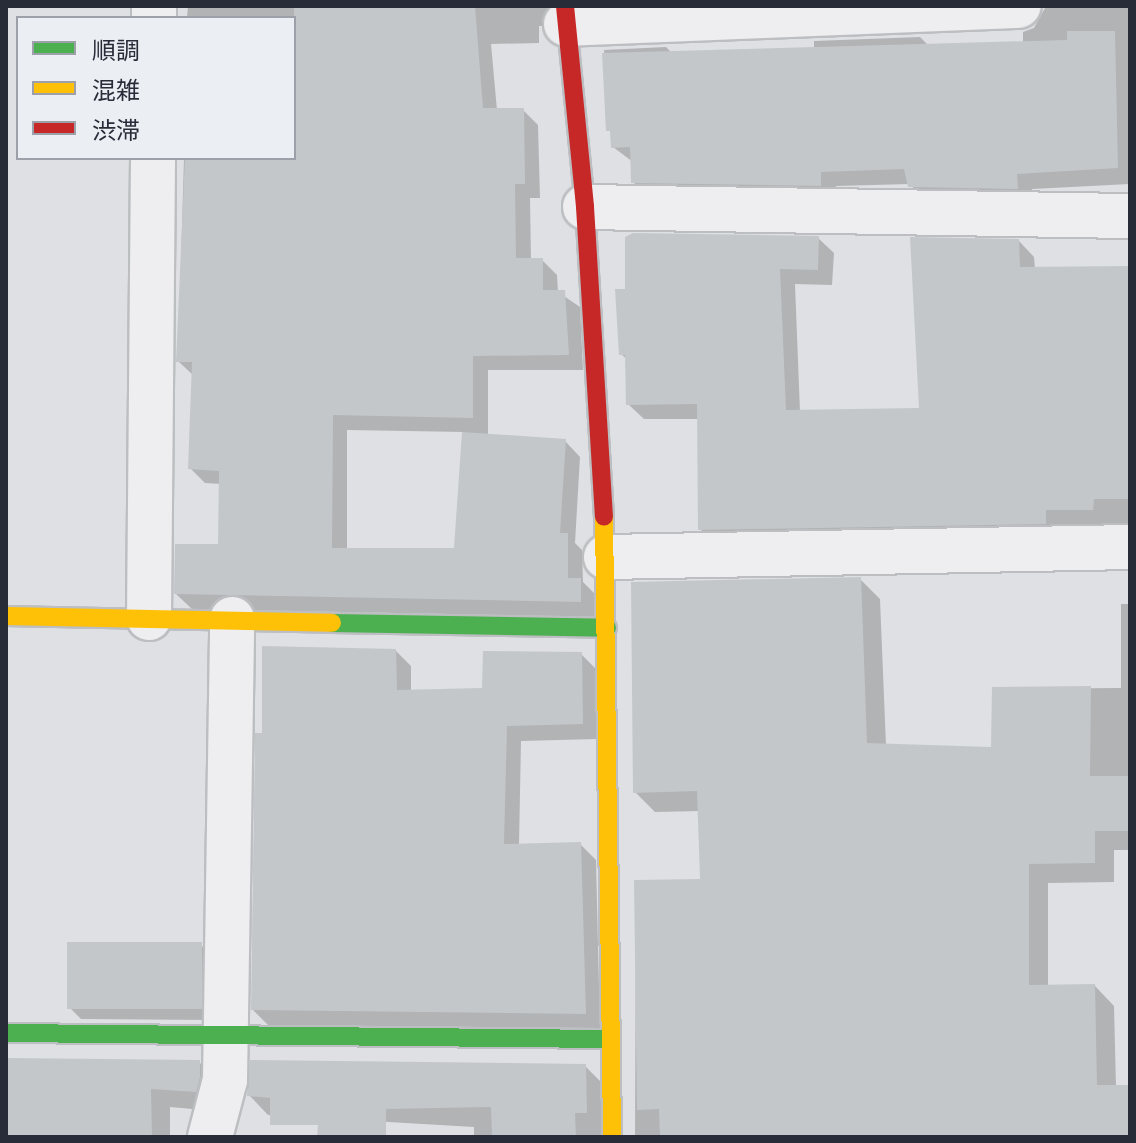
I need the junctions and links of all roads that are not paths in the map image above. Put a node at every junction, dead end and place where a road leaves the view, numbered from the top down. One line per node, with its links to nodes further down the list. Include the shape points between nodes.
1 (1019, 6): 2 (street)
2 (566, 15): 4 (street)
3 (153, 160): 9 (street)
4 (585, 207): 5 (street); 7 (street)
5 (1130, 216)
6 (1130, 547): 7 (street)
7 (606, 557): 11 (street)
8 (6, 616): 9 (street)
9 (149, 618): 10 (street)
10 (232, 619): 11 (street); 13 (street)
11 (607, 628): 14 (street)
12 (6, 1033): 13 (street)
13 (225, 1038): 14 (street); 15 (street, via 225,1080)
14 (610, 1039): 16 (street)
15 (210, 1137)
16 (612, 1137)

